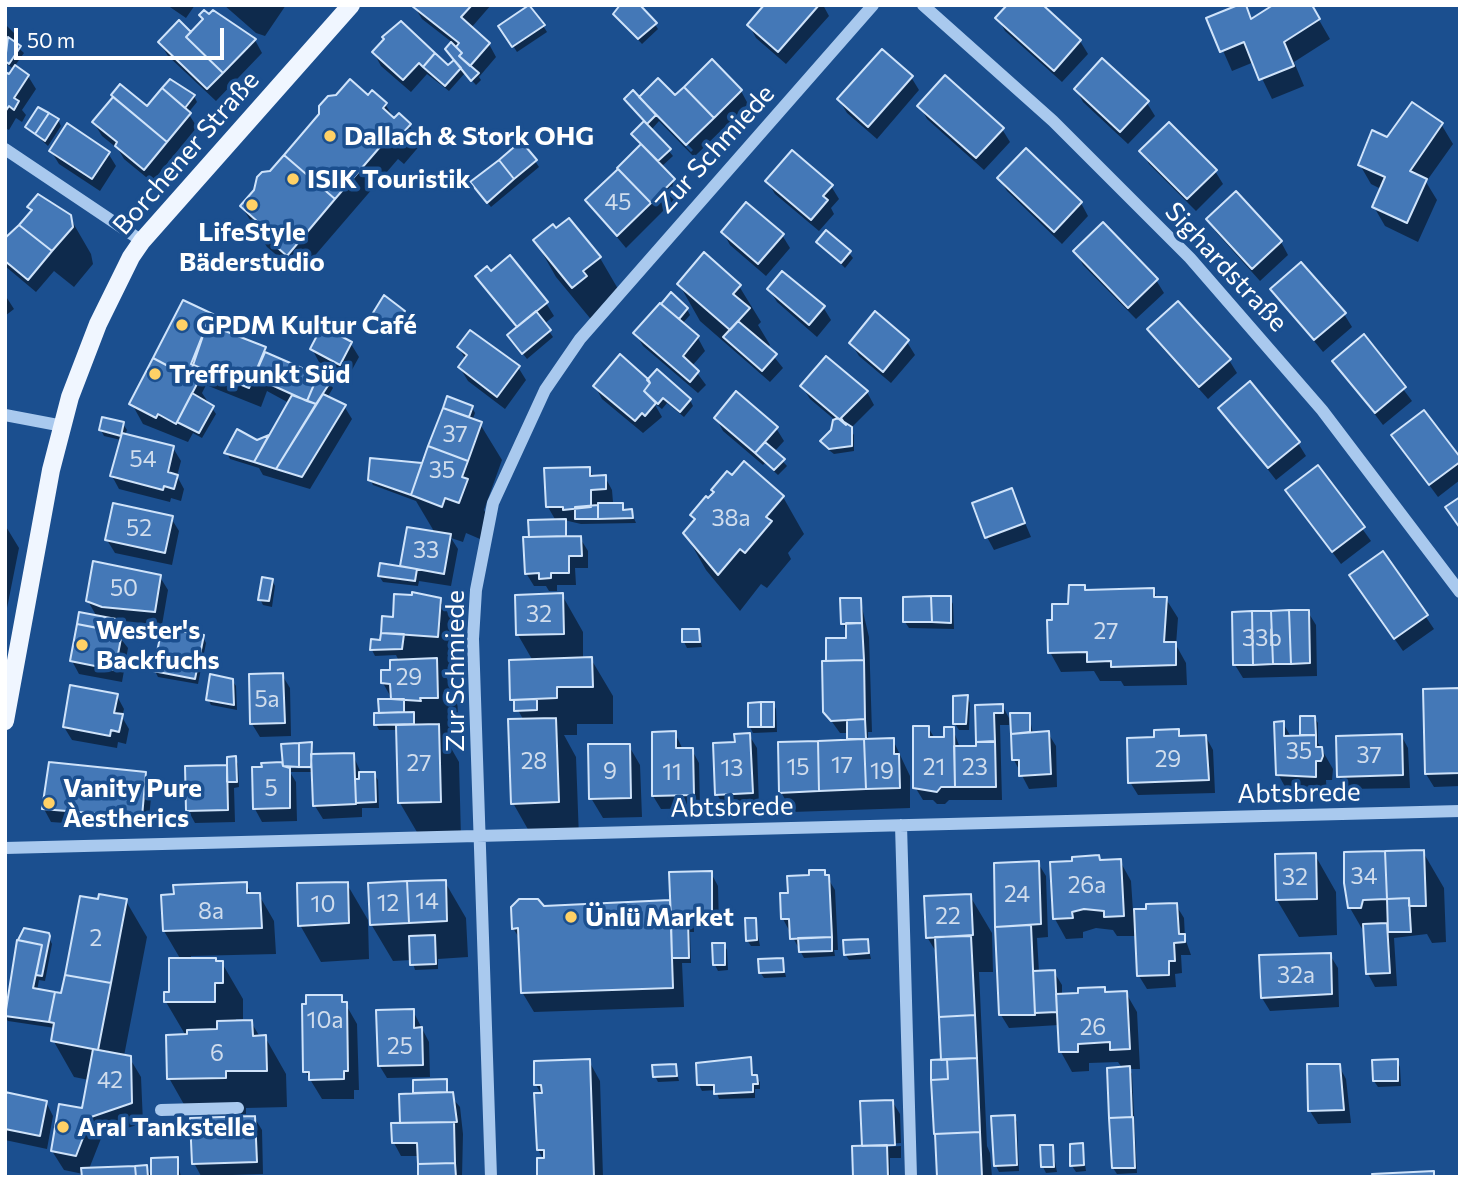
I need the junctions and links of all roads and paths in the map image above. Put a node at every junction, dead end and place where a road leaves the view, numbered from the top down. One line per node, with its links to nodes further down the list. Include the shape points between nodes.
1 (351, 5): 5 (main road, Borchener Straße)
2 (873, 5): 12 (street, Zur Schmiede, via 580,339 545,390 512,455 493,503 476,590 473,639)
3 (923, 5): 8 (street, Sighardstraße, via 1053,121 1190,258 1322,410)
4 (5, 149): 5 (street)
5 (142, 241): 7 (main road, Borchener Straße, via 91,341)
6 (5, 415): 7 (street)
7 (62, 426): 9 (main road, Borchener Straße)
8 (1460, 592)
9 (5, 721)
10 (1460, 811): 11 (street, Abtsbrede)
11 (901, 825): 12 (street, Abtsbrede); 17 (street)
12 (480, 836): 13 (street, Abtsbrede); 16 (street, Zur Schmiede)
13 (5, 848)
14 (238, 1108): 15 (street)
15 (161, 1110)
16 (491, 1177)
17 (911, 1177)

